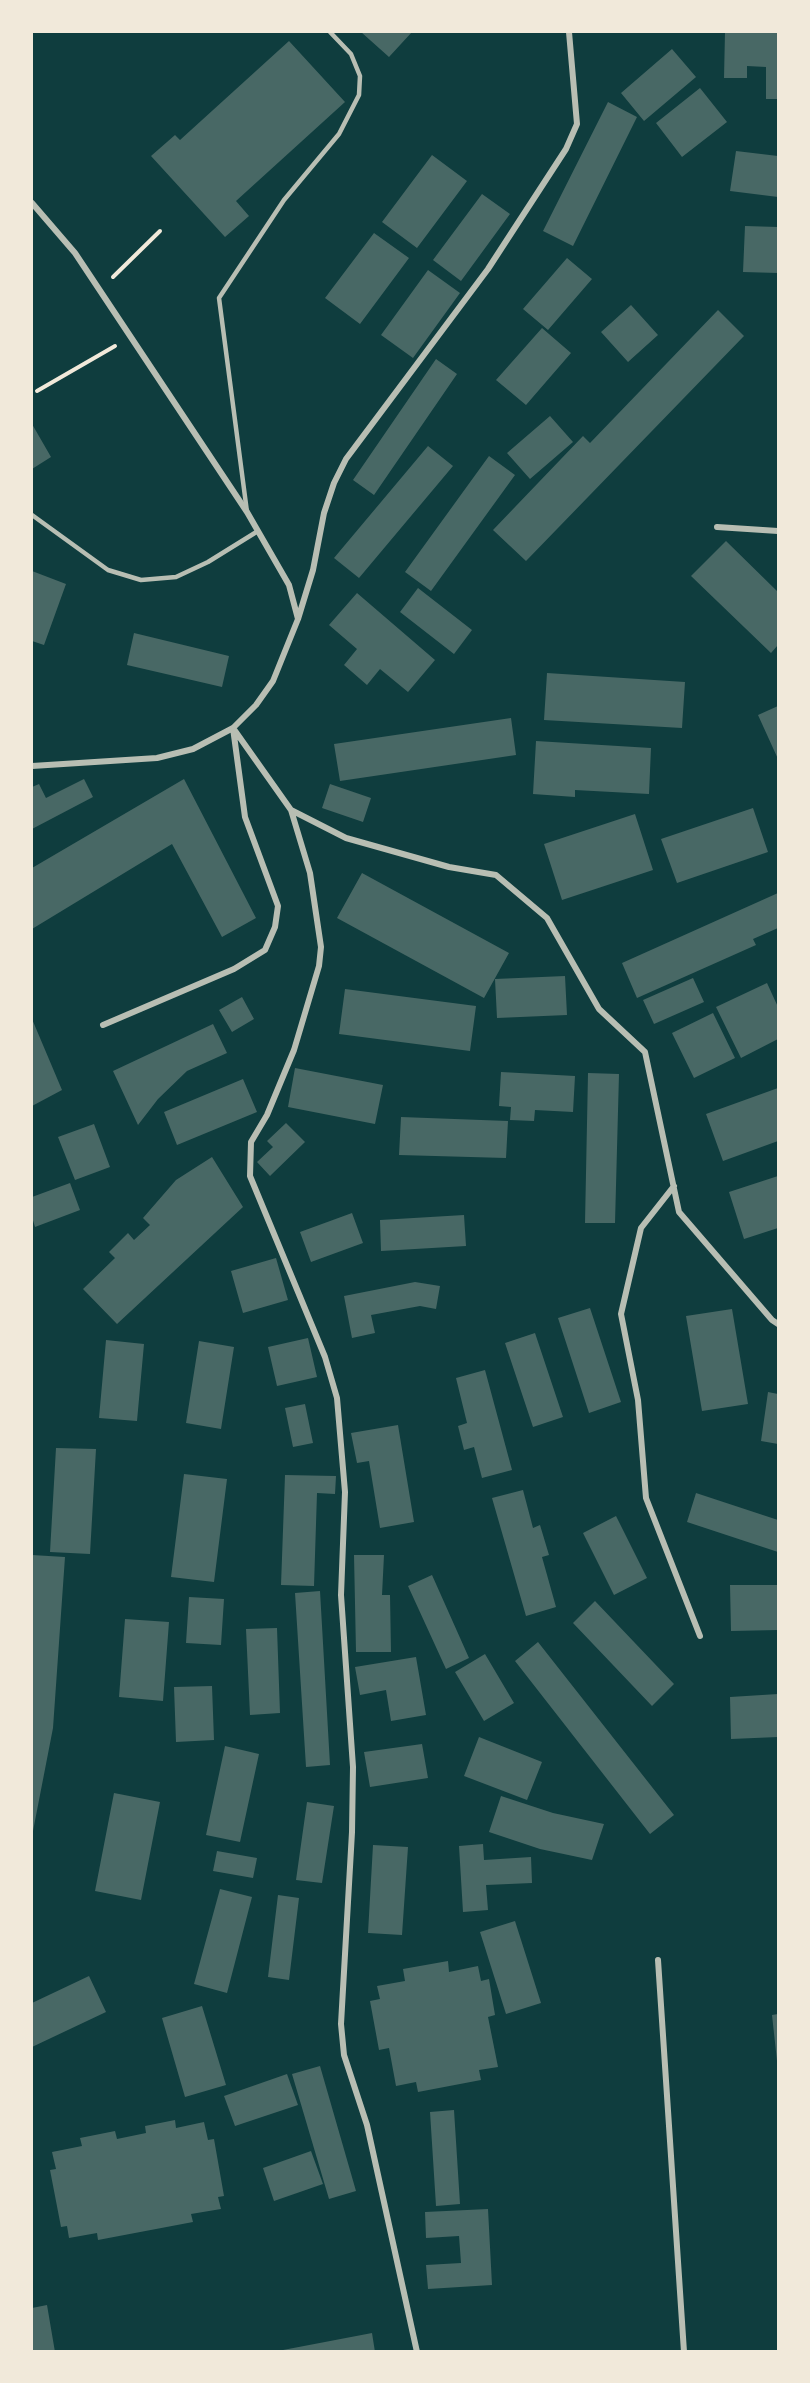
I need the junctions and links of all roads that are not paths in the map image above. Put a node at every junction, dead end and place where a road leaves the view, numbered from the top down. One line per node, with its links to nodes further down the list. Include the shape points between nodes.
1 (330, 32): 4 (lane, via 351,54 360,76 359,95 339,134 284,200 219,298)
2 (569, 32): 9 (street, via 577,124 566,149 488,269 346,459 324,513)
3 (32, 203): 4 (street, via 75,253 133,336)
4 (247, 512): 7 (street)
5 (32, 515): 7 (lane, via 108,570 141,580 176,577)
6 (717, 527): 8 (street)
7 (258, 531): 9 (street, via 289,585)
8 (778, 531)
9 (298, 619): 10 (street, via 273,681)
10 (233, 728): 11 (street, via 193,749 157,758); 12 (street); 13 (street, via 245,818 278,906 272,935 265,950 234,969)
11 (32, 766)
12 (291, 810): 14 (street, via 346,838 449,867 496,875 547,918 599,1009 645,1052); 18 (street, via 310,873 321,947 319,966 294,1050 267,1115 251,1142 250,1176 325,1357 337,1398 345,1501 340,1595 353,1767 341,2024 344,2055 367,2125)
13 (103, 1025)
14 (674, 1186): 15 (street, via 679,1212); 16 (street, via 641,1228 621,1314 638,1400 646,1498)
15 (778, 1324)
16 (700, 1636)
17 (658, 1960): 19 (street)
18 (417, 2352)
19 (684, 2352)

